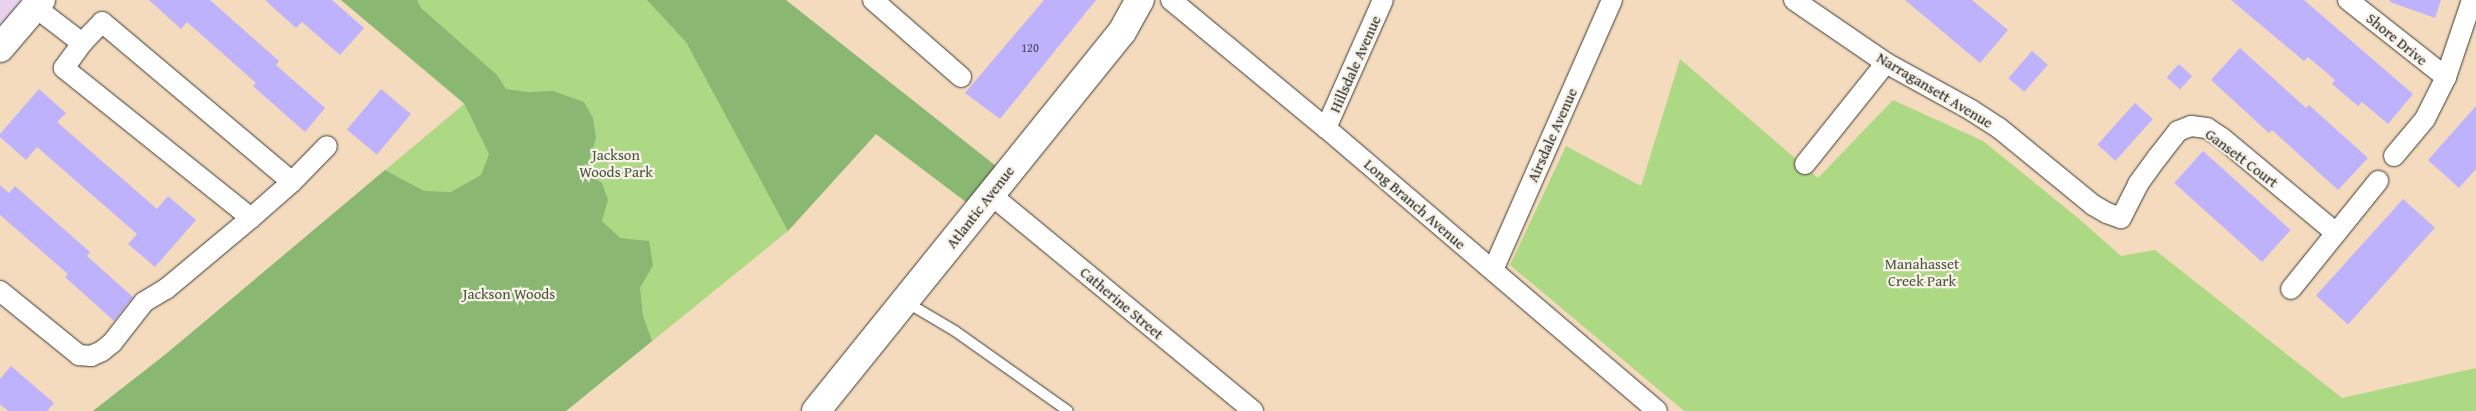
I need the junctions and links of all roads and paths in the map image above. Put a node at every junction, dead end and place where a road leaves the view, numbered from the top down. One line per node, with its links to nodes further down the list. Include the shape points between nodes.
1 (873, 0): 13 (street)
2 (1140, 0): 21 (main road, Atlantic Avenue, via 1122,32)
3 (1171, 0): 15 (street, Long Branch Avenue)
4 (1383, 0): 15 (street, Hillsdale Avenue)
5 (1612, 0): 25 (street, Airsdale Avenue)
6 (1794, 0): 12 (street, Narragansett Avenue)
7 (2348, 0): 14 (street, Shore Drive)
8 (2472, 0): 14 (street, Shore Drive)
9 (38, 4): 10 (street); 11 (main road)
10 (82, 43): 20 (street, via 102,22); 22 (street, via 64,68)
11 (0, 48)
12 (1886, 63): 18 (street); 23 (street, Narragansett Avenue, via 1999,128 2093,205)
13 (961, 77)
14 (2446, 77): 17 (street, Shore Drive, via 2425,119)
15 (1326, 128): 25 (street, Long Branch Avenue)
16 (327, 146): 20 (street)
17 (2394, 156)
18 (1805, 164)
19 (2378, 181): 24 (street)
20 (292, 182): 22 (street)
21 (990, 194): 28 (main road, Atlantic Avenue); 32 (street, Catherine Street)
22 (252, 218): 27 (street, via 166,289 144,302 112,343 91,356 79,355)
23 (2121, 218): 24 (street, Gansett Court, via 2138,184 2157,158 2178,131 2192,126 2207,128 2222,138)
24 (2336, 232): 26 (street)
25 (1493, 270): 29 (street, Long Branch Avenue)
26 (2291, 289)
27 (0, 291)
28 (905, 301): 30 (main road, Atlantic Avenue); 31 (lane, via 955,331)
29 (1653, 410)
30 (816, 411)
31 (1068, 411)
32 (1253, 411)

